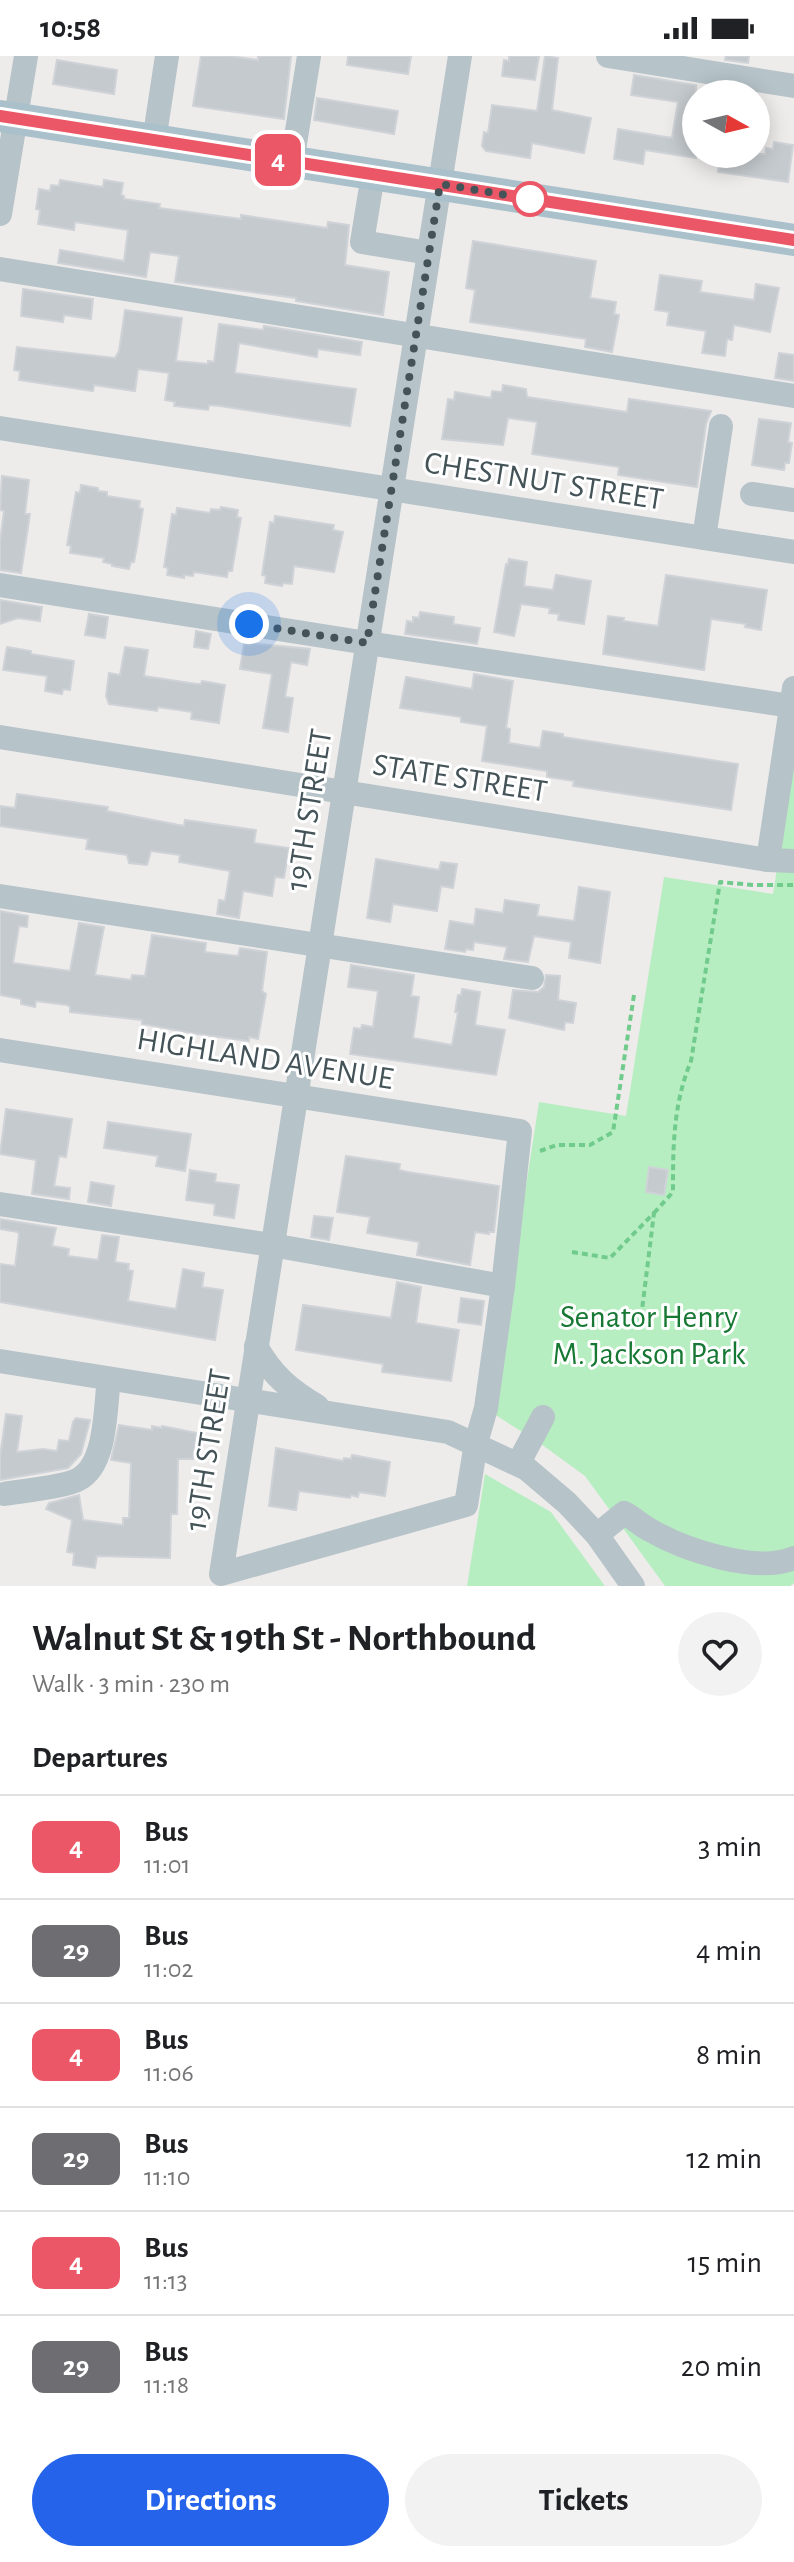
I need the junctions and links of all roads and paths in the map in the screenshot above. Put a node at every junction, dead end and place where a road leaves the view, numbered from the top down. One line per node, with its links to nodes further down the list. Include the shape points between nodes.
1 (26, 56): 7 (street)
2 (167, 56): 8 (street)
3 (309, 56): 9 (street)
4 (460, 56): 11 (street, 19TH STREET)
5 (608, 56): 6 (street)
6 (794, 86)
7 (8, 118): 8 (main road); 12 (street)
8 (154, 141): 9 (main road)
9 (292, 162): 10 (main road)
10 (373, 175): 11 (main road); 14 (street, via 362,242)
11 (440, 184): 13 (main road); 14 (street, 19TH STREET)
12 (0, 214)
13 (794, 240)
14 (429, 253): 16 (street, 19TH STREET)
15 (0, 269): 16 (street)
16 (416, 337): 17 (street); 20 (street, 19TH STREET)
17 (794, 396)
18 (721, 426): 23 (street)
19 (0, 428): 20 (street, CHESTNUT STREET)
20 (392, 489): 23 (street, CHESTNUT STREET, via 642,538); 26 (street, 19TH STREET)
21 (752, 494): 22 (street)
22 (794, 500)
23 (704, 538): 24 (street, CHESTNUT STREET)
24 (794, 552)
25 (0, 585): 26 (street)
26 (367, 643): 27 (street); 29 (street, 19TH STREET)
27 (793, 697): 30 (street)
28 (0, 737): 29 (street, STATE STREET)
29 (344, 792): 30 (street, STATE STREET); 34 (street, 19TH STREET)
30 (768, 860): 31 (street, STATE STREET)
31 (794, 861)
32 (794, 885): 41 (path, via 720,882 691,1061 673,1126 673,1192)
33 (0, 896): 34 (street)
34 (320, 945): 35 (street); 38 (street, 19TH STREET)
35 (532, 978)
36 (634, 995): 39 (path, via 613,1132 590,1145 557,1145 536,1152)
37 (0, 1050): 38 (street, HIGHLAND AVENUE)
38 (296, 1097): 39 (street, HIGHLAND AVENUE); 42 (street, 19TH STREET)
39 (519, 1141): 44 (street)
40 (0, 1204): 42 (street)
41 (654, 1213): 43 (path, via 610,1258); 45 (path)
42 (272, 1245): 44 (street); 46 (street, 19TH STREET)
43 (572, 1252)
44 (503, 1286): 52 (street)
45 (642, 1310)
46 (256, 1346): 49 (street, 19TH STREET); 50 (street, via 281,1382)
47 (0, 1361): 48 (street)
48 (109, 1379): 49 (street); 54 (street, via 101,1445 90,1470 78,1481)
49 (248, 1401): 50 (street); 52 (street, 19TH STREET, via 221,1574 466,1505)
50 (330, 1414): 52 (street, via 448,1432)
51 (543, 1417): 53 (street)
52 (476, 1443): 53 (street)
53 (518, 1464): 55 (street)
54 (4, 1494)
55 (597, 1535): 56 (street, via 624,1513 660,1536 713,1555 760,1563); 57 (street)
56 (794, 1558)
57 (633, 1586)

